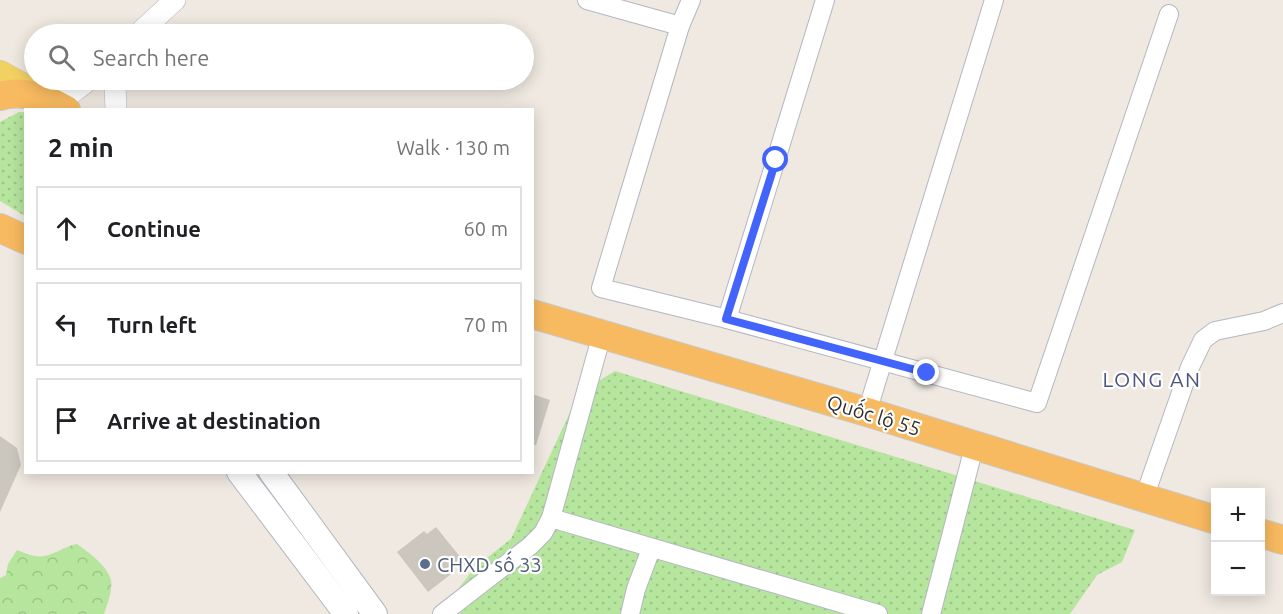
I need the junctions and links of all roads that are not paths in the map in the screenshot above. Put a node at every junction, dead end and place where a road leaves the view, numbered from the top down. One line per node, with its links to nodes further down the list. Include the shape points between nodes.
1 (175, 0): 7 (street)
2 (587, 0): 8 (street)
3 (691, 0): 8 (street)
4 (825, 0): 18 (street)
5 (994, 0): 20 (street)
6 (1169, 14): 20 (street, via 1037,403)
7 (149, 24)
8 (680, 26): 18 (street, via 601,288)
9 (3, 89): 12 (highway)
10 (76, 90): 12 (street)
11 (117, 90): 13 (street)
12 (61, 106)
13 (116, 108)
14 (0, 228): 15 (highway)
15 (24, 239)
16 (1283, 313): 25 (street, via 1215,331 1203,340 1190,366)
17 (534, 315): 19 (highway, Quốc lộ 55)
18 (726, 319): 20 (street)
19 (602, 334): 21 (highway, Quốc lộ 55); 26 (street)
20 (884, 361): 21 (street)
21 (867, 412): 22 (highway, Quốc lộ 55)
22 (974, 447): 25 (highway, Quốc lộ 55); 36 (street)
23 (240, 474): 31 (main road)
24 (272, 474): 32 (main road)
25 (1144, 498): 27 (highway, Quốc lộ 55)
26 (551, 518): 30 (street); 33 (street, via 530,546)
27 (1211, 519)
28 (1265, 535): 29 (highway)
29 (1283, 540)
30 (651, 549): 34 (street); 35 (street)
31 (346, 614)
32 (375, 614)
33 (442, 614)
34 (630, 614)
35 (878, 614)
36 (931, 614)

